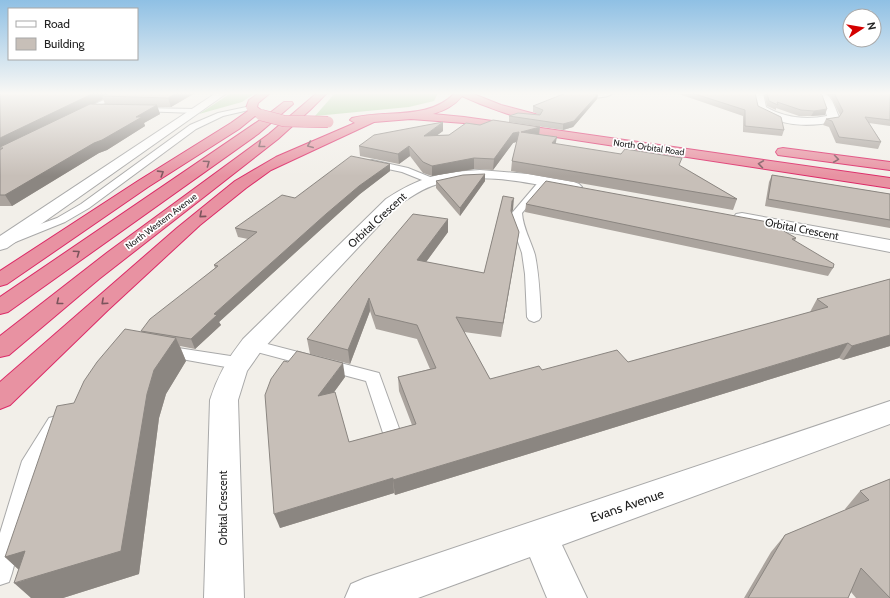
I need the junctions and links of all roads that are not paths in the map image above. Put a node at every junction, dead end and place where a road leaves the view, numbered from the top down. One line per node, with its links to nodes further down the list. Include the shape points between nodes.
1 (181, 121): 23 (street)
2 (204, 121): 21 (lane)
3 (242, 121): 19 (highway, one-way to 3)
4 (266, 121): 26 (highway, North Western Avenue, one-way to 4)
5 (291, 121): 30 (highway, North Western Avenue, one-way to 30, via 146,232)
6 (304, 121): 7 (highway, bridge)
7 (344, 121)
8 (368, 121): 32 (highway, one-way to 32, via 348,132 310,145 271,165 230,192 143,266)
9 (470, 121): 18 (highway, North Orbital Road, one-way to 9)
10 (800, 121): 11 (street); 12 (street)
11 (821, 121)
12 (803, 137)
13 (774, 150): 15 (highway, one-way to 15)
14 (359, 161): 16 (lane, via 405,170)
15 (890, 166)
16 (432, 181): 17 (street, Orbital Crescent, via 454,176 491,174); 28 (street, Orbital Crescent, via 403,193 392,202)
17 (544, 182): 20 (street, Orbital Crescent); 27 (lane, via 517,213 517,222 532,274)
18 (890, 183)
19 (143, 184): 21 (lane, via 131,185); 25 (highway)
20 (592, 190)
21 (85, 206): 23 (lane, via 61,220)
22 (725, 215): 24 (street, Orbital Crescent)
23 (2, 242)
24 (890, 246)
25 (0, 280)
26 (0, 308)
27 (534, 317)
28 (252, 346): 31 (street, Orbital Crescent); 35 (lane, via 373,377)
29 (151, 348): 31 (lane)
30 (0, 349)
31 (237, 363): 38 (street, Orbital Crescent, via 224,400)
32 (0, 398)
33 (66, 412): 37 (lane, via 32,461)
34 (890, 412): 36 (street, Evans Avenue)
35 (391, 431)
36 (539, 536): 39 (street, Evans Avenue); 40 (street)
37 (0, 573)
38 (224, 598)
39 (365, 598)
40 (567, 598)

